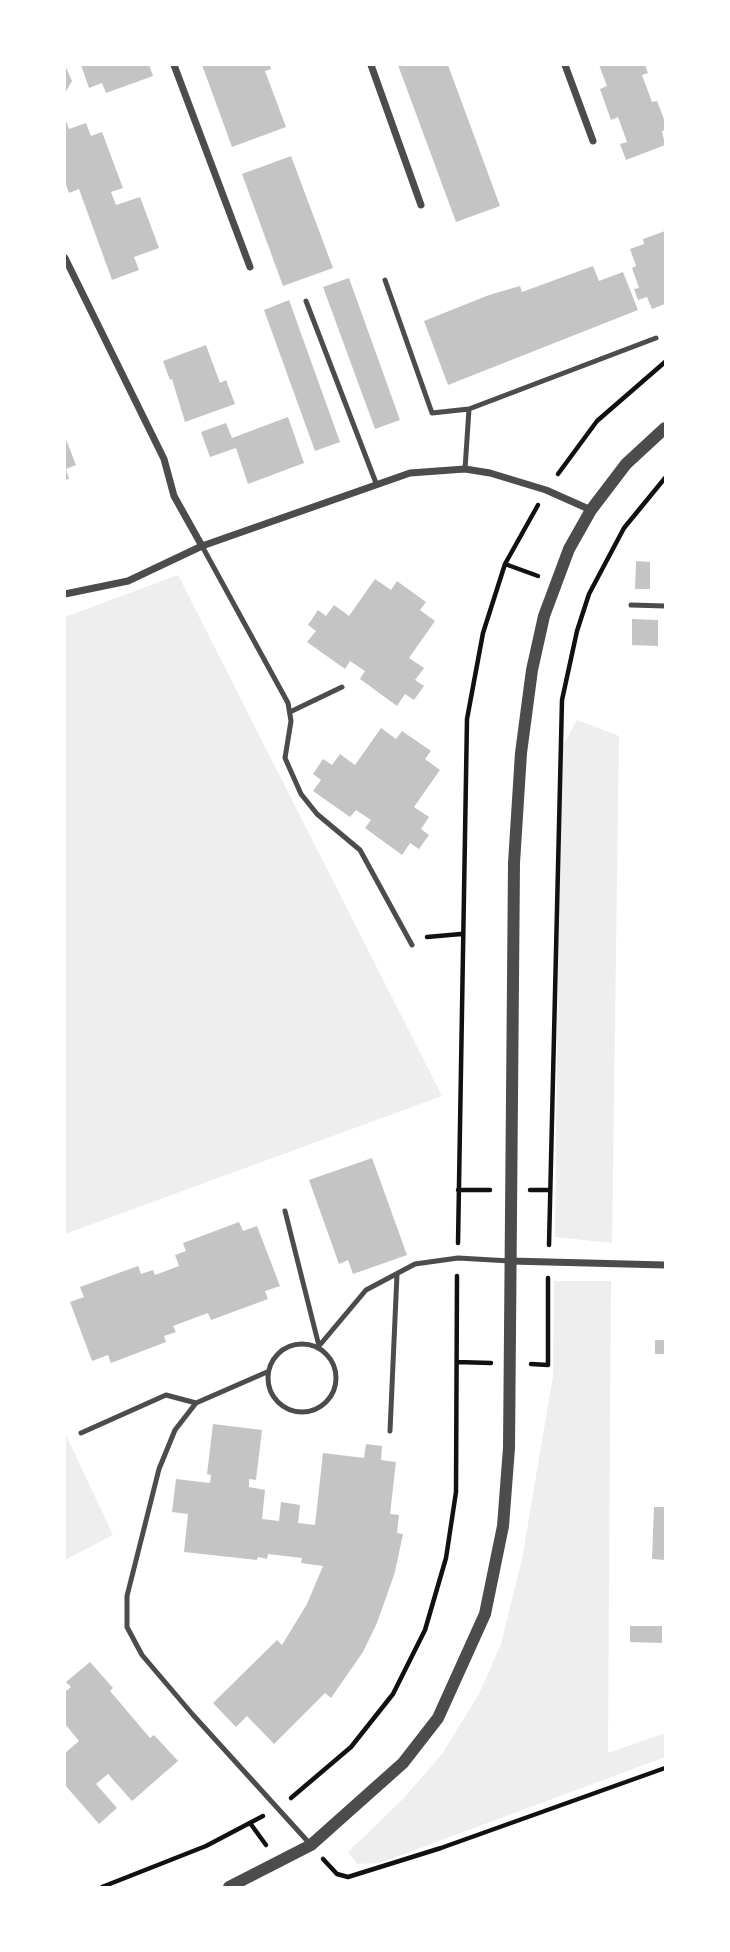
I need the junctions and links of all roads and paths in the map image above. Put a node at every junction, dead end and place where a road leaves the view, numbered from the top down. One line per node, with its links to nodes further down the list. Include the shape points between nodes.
1 (174, 65): 7 (street)
2 (371, 65): 5 (street)
3 (565, 65): 4 (street)
4 (593, 141)
5 (421, 205)
6 (65, 258): 19 (street, via 164,459 174,496)
7 (250, 267)
8 (385, 280): 12 (lane, via 432,413)
9 (306, 301): 16 (lane)
10 (656, 338): 12 (lane)
11 (665, 362): 17 (path, via 597,421)
12 (470, 409): 14 (lane)
13 (665, 428): 18 (street, via 626,464)
14 (465, 469): 16 (street, via 410,472); 17 (street)
15 (665, 478): 30 (path, via 624,528 589,594 562,700)
16 (376, 483): 19 (street)
17 (546, 490): 18 (street); 25 (path, via 505,564 483,633)
18 (592, 510): 29 (street, via 569,549 544,616 521,753 514,863)
19 (202, 546): 20 (street, via 128,581); 24 (lane)
20 (65, 594)
21 (631, 605): 22 (lane)
22 (665, 606)
23 (342, 687): 24 (lane)
24 (292, 711): 27 (lane, via 285,746 301,794 360,850)
25 (467, 719)
26 (461, 934): 27 (path, via 428,936)
27 (412, 945)
28 (285, 1211): 33 (lane)
29 (510, 1261): 30 (street); 32 (lane, via 457,1258 415,1264); 35 (street)
30 (548, 1262): 31 (street); 35 (path, via 548,1364)
31 (665, 1265)
32 (397, 1273): 33 (lane, via 366,1290); 38 (lane)
33 (318, 1346): 36 (lane, via 297,1343 277,1352); 36 (lane, via 334,1362 338,1383 328,1403 308,1413 286,1409 271,1394)
34 (457, 1362): 35 (path)
35 (509, 1364): 41 (street, via 503,1526 485,1614 438,1718 404,1763)
36 (267, 1372): 37 (lane)
37 (196, 1403): 39 (lane, via 166,1395); 41 (lane, via 175,1430 159,1469 127,1596 127,1627 142,1655 193,1716)
38 (390, 1431)
39 (81, 1433)
40 (665, 1768): 41 (path, via 348,1877 337,1874)
41 (311, 1845): 42 (street)
42 (229, 1887)

